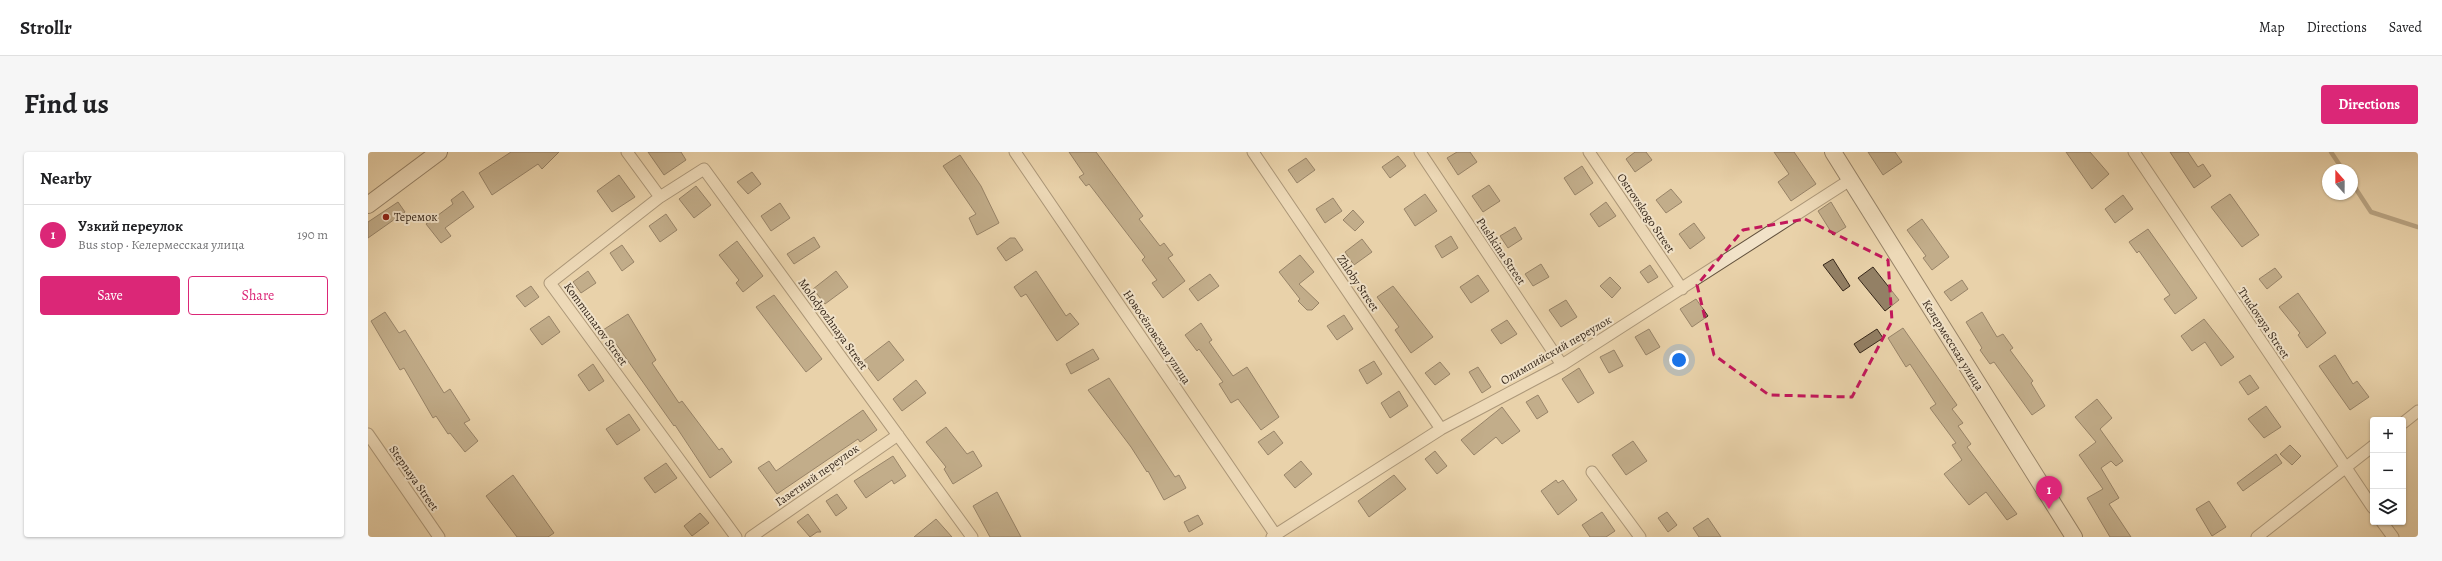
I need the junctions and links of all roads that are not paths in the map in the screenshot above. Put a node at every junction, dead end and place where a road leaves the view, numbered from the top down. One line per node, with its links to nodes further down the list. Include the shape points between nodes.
1 (439, 152): 11 (street)
2 (627, 152): 10 (street)
3 (1015, 152): 24 (street, Новосёловская улица)
4 (1253, 152): 16 (street, Zhloby Street)
5 (1420, 152): 13 (street, Pushkina Street)
6 (1589, 152): 12 (street, Ostrovskogo Street)
7 (1833, 152): 9 (street, Келермесская улица)
8 (2134, 152): 20 (street, Trudovaya Street)
9 (1850, 180): 12 (street, Олимпийский переулок); 30 (street, Келермесская улица)
10 (660, 197): 18 (street, Molodyozhnaya Street, via 704,169); 26 (street, Kommunarov Street, via 550,283)
11 (368, 205)
12 (1682, 289): 13 (street, Олимпийский переулок)
13 (1562, 365): 16 (street, Олимпийский переулок)
14 (2418, 411): 15 (street)
15 (2406, 421)
16 (1441, 429): 24 (street, Олимпийский переулок)
17 (368, 434): 25 (street, Stepnaya Street)
18 (898, 435): 27 (street, Газетный переулок); 28 (street, Molodyozhnaya Street)
19 (2370, 448): 20 (street)
20 (2345, 468): 22 (street, Trudovaya Street); 31 (street)
21 (1592, 472): 29 (street)
22 (2370, 504)
23 (2384, 525): 32 (street)
24 (1274, 536)
25 (439, 537)
26 (736, 537)
27 (752, 537)
28 (972, 537)
29 (1640, 537)
30 (2074, 537)
31 (2256, 537)
32 (2393, 537)

